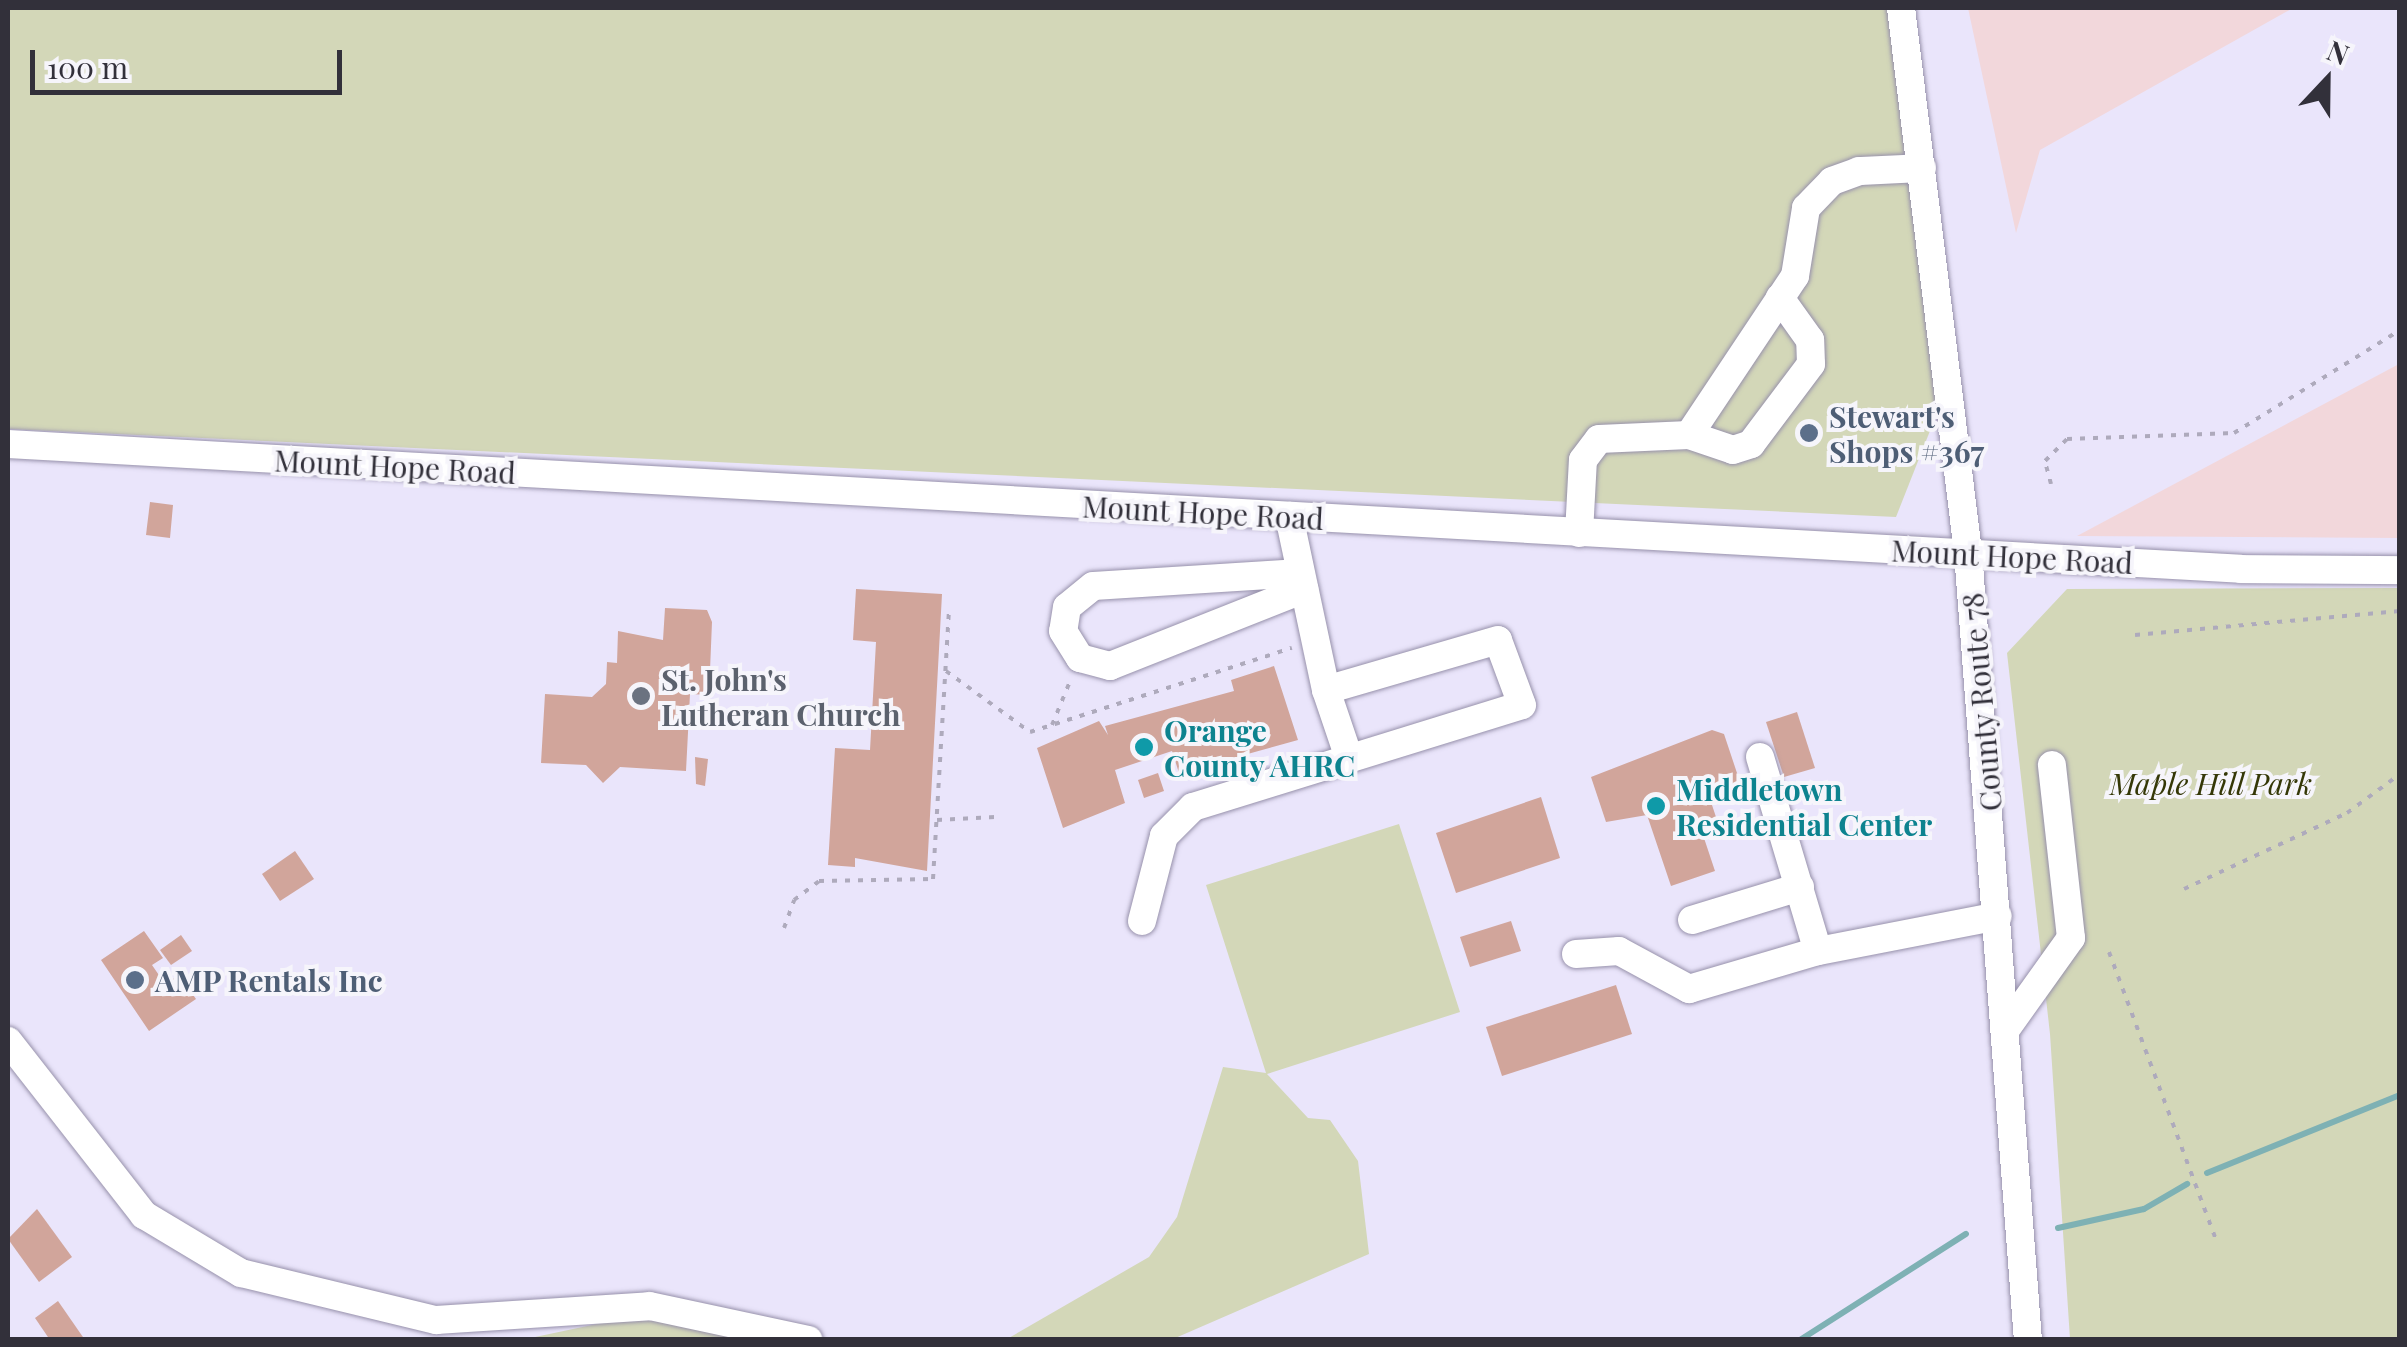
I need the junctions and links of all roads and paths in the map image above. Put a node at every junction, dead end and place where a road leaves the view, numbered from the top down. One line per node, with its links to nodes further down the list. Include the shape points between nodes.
1 (1901, 8): 2 (street, County Route 78)
2 (1922, 168): 3 (street, via 1832,181 1806,208 1795,276); 10 (street, County Route 78)
3 (1780, 298): 5 (street); 5 (street, via 1810,340 1811,364 1751,444 1733,450)
4 (2400, 330): 7 (path, via 2234,433 2067,439 2045,461)
5 (1689, 435): 9 (street, via 1599,439 1583,460)
6 (8, 444): 8 (street, Mount Hope Road)
7 (2052, 484)
8 (1289, 516): 9 (street, Mount Hope Road); 12 (street)
9 (1579, 533): 10 (street, Mount Hope Road)
10 (1968, 552): 11 (street, Mount Hope Road); 29 (street, County Route 78)
11 (2400, 570)
12 (1302, 581): 16 (street); 17 (street, via 1110,666); 17 (street, via 1082,590 1062,623)
13 (2400, 611): 15 (path)
14 (950, 612): 18 (path)
15 (2136, 635)
16 (1318, 640): 19 (street); 20 (path)
17 (1080, 658): 20 (path)
18 (946, 670): 20 (path, via 1030,732); 26 (path)
19 (1326, 690): 22 (street); 22 (street, via 1498,640 1522,704)
20 (1052, 725)
21 (1760, 757): 27 (street)
22 (1349, 758): 30 (street, via 1176,818)
23 (2052, 765): 36 (street, via 2071,938)
24 (2400, 774): 28 (path, via 2347,813)
25 (995, 816): 26 (path)
26 (937, 820): 32 (path, via 934,879 819,881 794,900)
27 (1800, 887): 31 (street); 33 (street)
28 (2184, 889)
29 (1998, 916): 33 (street); 36 (street, County Route 78)
30 (1142, 920)
31 (1692, 920)
32 (784, 928)
33 (1818, 950): 35 (street, via 1688,989 1618,951)
34 (2109, 952): 38 (path)
35 (1576, 954)
36 (2006, 1030): 41 (street, County Route 78)
37 (10, 1051): 39 (street, via 116,1186 207,1256 351,1306)
38 (2217, 1242)
39 (485, 1330): 40 (street, via 650,1306)
40 (808, 1340)
41 (2028, 1340)

